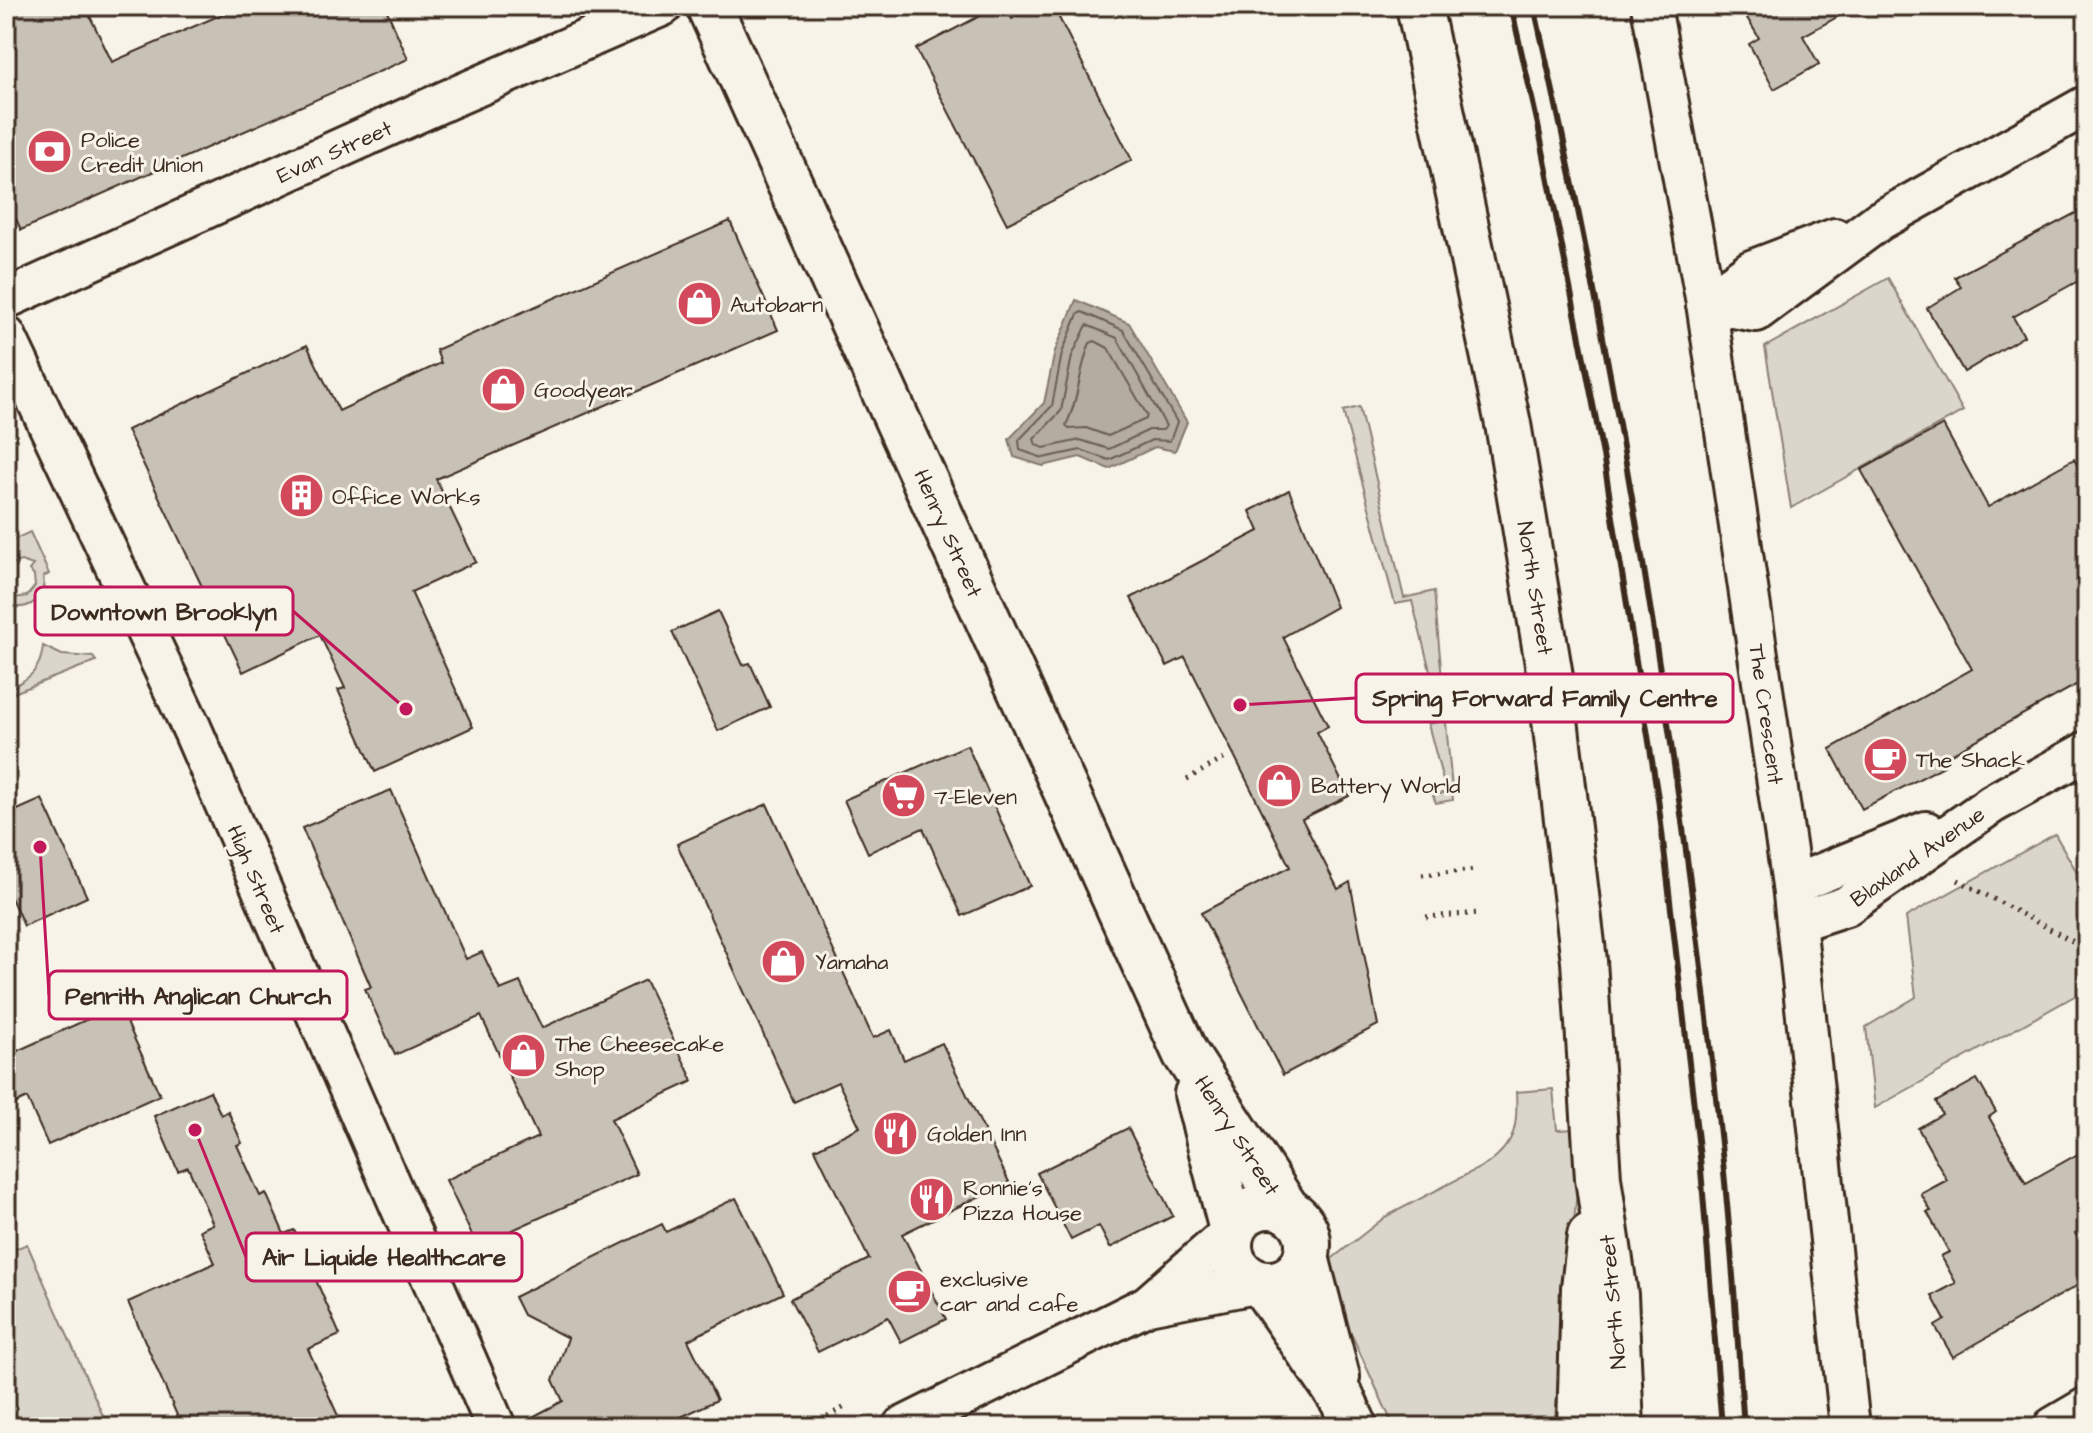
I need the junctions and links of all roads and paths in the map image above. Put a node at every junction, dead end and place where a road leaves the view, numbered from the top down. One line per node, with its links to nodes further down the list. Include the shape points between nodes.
1 (663, 6): 6 (street, Evan Street)
2 (709, 6): 21 (main road, Henry Street)
3 (1419, 6): 22 (main road, North Street, via 1508,424 1549,670 1584,961)
4 (1651, 6): 7 (street, The Crescent)
5 (2087, 105): 7 (street, via 1879,221 1751,270)
6 (6, 299)
7 (1706, 303): 16 (street, The Crescent)
8 (6, 336): 31 (street, High Street, via 198,742)
9 (2087, 751): 12 (street, Blaxland Avenue)
10 (1227, 757): 11 (path)
11 (1187, 779)
12 (1992, 804): 16 (street, Blaxland Avenue); 19 (street, Blaxland Avenue, via 1846,906)
13 (1476, 870): 14 (path)
14 (1422, 875)
15 (1958, 880): 20 (path)
16 (1792, 885): 19 (street, The Crescent)
17 (1480, 913): 18 (path)
18 (1426, 917)
19 (1797, 922): 36 (street, The Crescent)
20 (2087, 949)
21 (1189, 1060): 23 (main road, Henry Street); 24 (main road, Henry Street)
22 (1598, 1178): 34 (main road, North Street, via 1584,1288); 35 (main road, North Street, via 1615,1295)
23 (1287, 1210): 24 (main road, via 1255,1207); 25 (main road, via 1304,1226)
24 (1232, 1231): 26 (main road, via 1231,1258 1248,1278); 27 (street)
25 (1306, 1257): 26 (main road, via 1294,1275 1274,1284); 30 (main road)
26 (1261, 1283): 27 (street); 30 (main road)
27 (1148, 1305): 33 (street)
28 (847, 1406): 32 (path)
29 (2087, 1407): 37 (street)
30 (1348, 1413)
31 (496, 1427)
32 (806, 1427)
33 (902, 1427)
34 (1580, 1427)
35 (1621, 1427)
36 (1850, 1427)
37 (2053, 1427)

